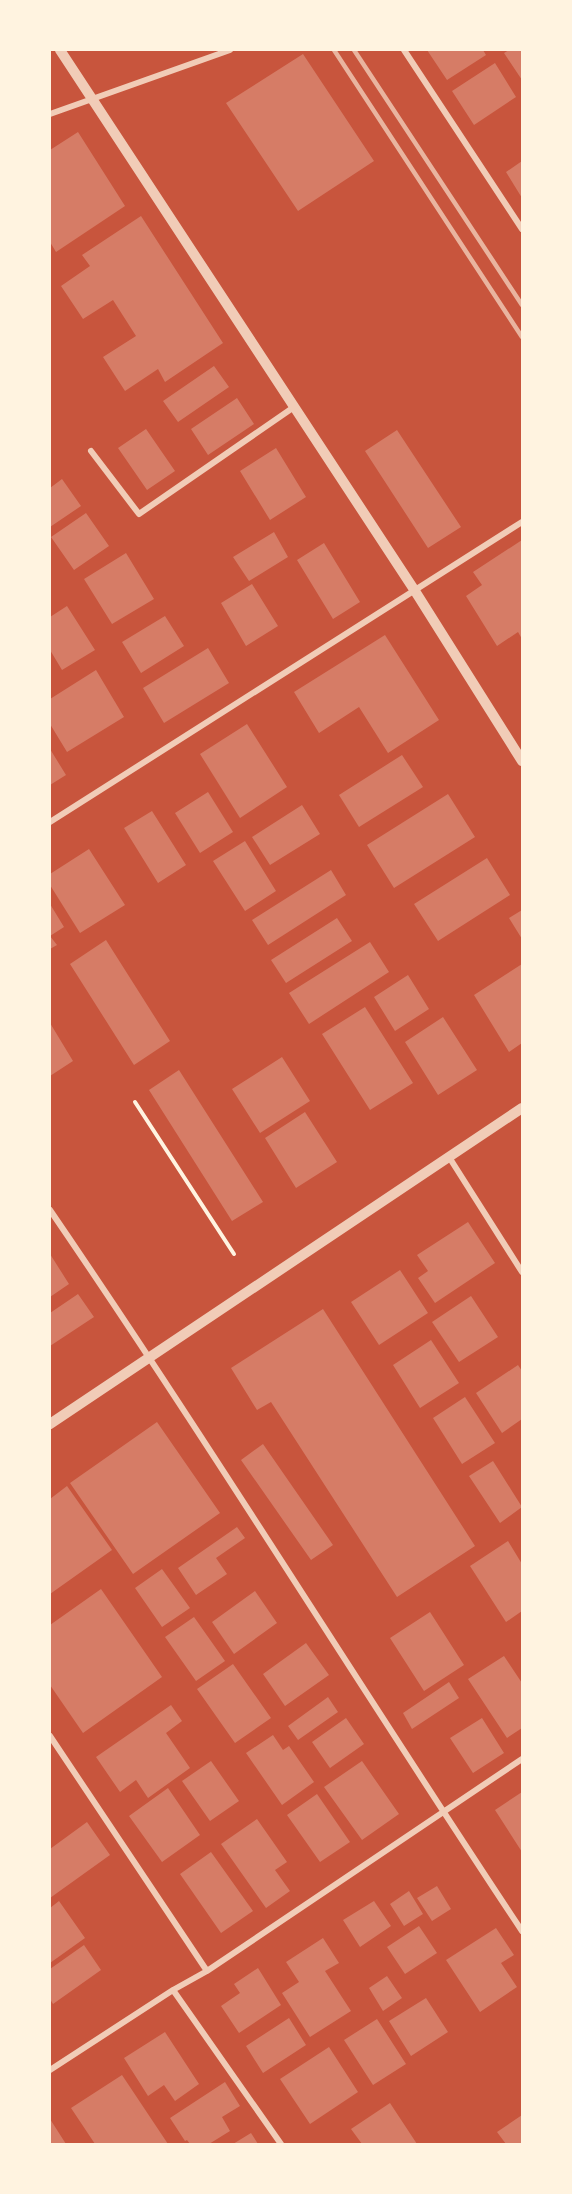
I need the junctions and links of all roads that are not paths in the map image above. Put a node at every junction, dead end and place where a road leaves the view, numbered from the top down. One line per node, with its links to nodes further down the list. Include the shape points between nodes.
1 (60, 50): 4 (street)
2 (230, 50): 4 (street)
3 (404, 50): 6 (street)
4 (92, 99): 5 (street); 7 (street)
5 (50, 114)
6 (522, 229)
7 (294, 407): 8 (street, via 139,514); 10 (street)
8 (91, 451)
9 (522, 522): 10 (street)
10 (415, 591): 11 (street); 12 (street)
11 (522, 761)
12 (50, 822)
13 (522, 1108): 14 (street)
14 (449, 1158): 16 (street); 17 (street)
15 (50, 1210): 17 (street)
16 (522, 1272)
17 (149, 1356): 18 (street); 21 (street)
18 (50, 1424)
19 (50, 1736): 23 (street)
20 (522, 1759): 21 (street)
21 (442, 1811): 22 (street); 23 (street)
22 (522, 1931)
23 (207, 1971): 24 (street)
24 (173, 1990): 25 (street); 26 (street)
25 (50, 2070)
26 (281, 2145)

